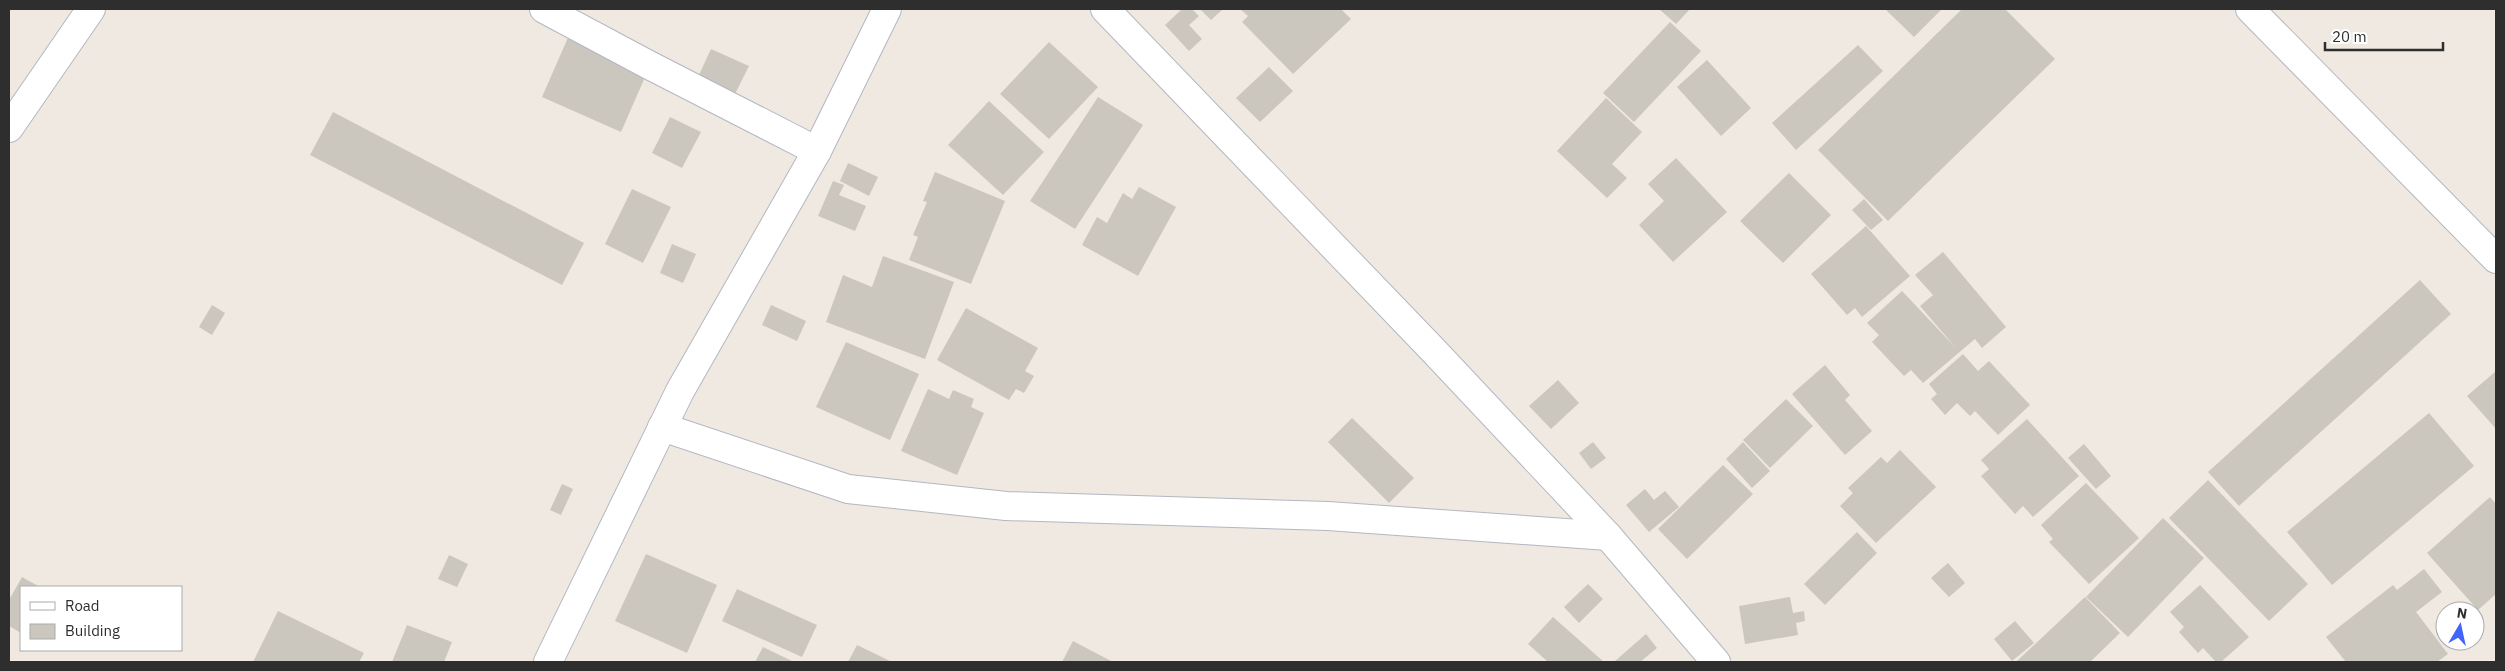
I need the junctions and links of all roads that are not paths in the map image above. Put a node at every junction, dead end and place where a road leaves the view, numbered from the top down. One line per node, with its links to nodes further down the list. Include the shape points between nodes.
1 (91, 9): 6 (street)
2 (544, 9): 7 (street, via 648,66)
3 (887, 9): 7 (street)
4 (1105, 9): 10 (street)
5 (2250, 9): 8 (street)
6 (9, 128)
7 (817, 151): 9 (street)
8 (2496, 259)
9 (662, 427): 10 (street, via 848,490 1006,506 1429,521); 11 (street)
10 (1608, 536): 12 (street)
11 (548, 662)
12 (1716, 662)

